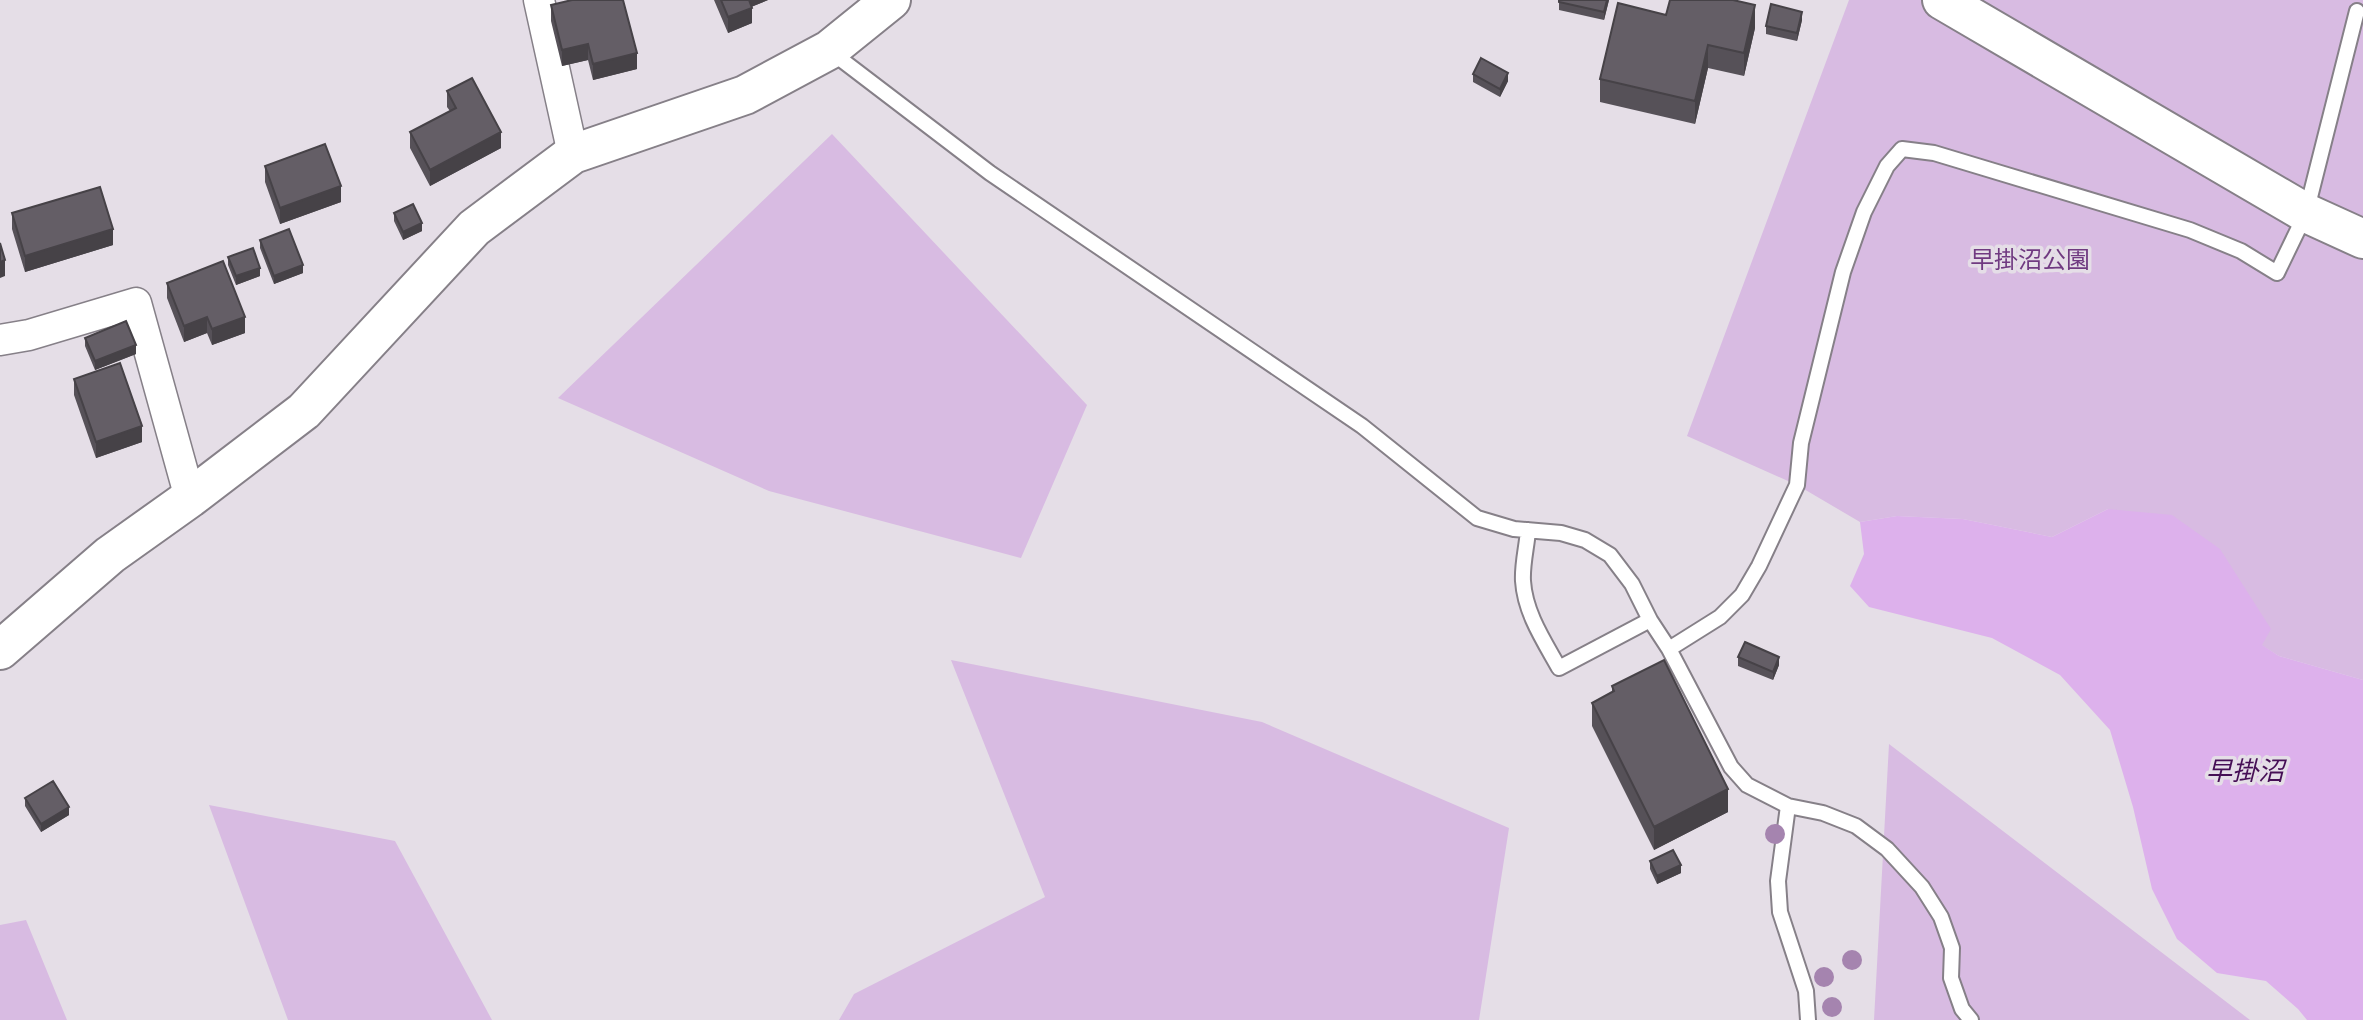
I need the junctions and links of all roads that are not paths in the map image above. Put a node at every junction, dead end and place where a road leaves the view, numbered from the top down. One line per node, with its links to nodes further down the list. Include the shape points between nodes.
1 (539, 0): 6 (street)
2 (891, 0): 5 (street)
3 (1942, 0): 7 (street)
4 (2357, 11): 7 (lane)
5 (829, 50): 6 (street, via 745,95); 11 (lane, via 989,173 1362,426 1477,518)
6 (573, 154): 10 (street, via 474,228 304,411)
7 (2306, 213): 8 (street); 13 (lane, via 2277,273 2241,251 2190,230 1934,153 1902,149 1887,166 1864,212 1843,272 1801,443 1797,485 1781,520 1742,595 1720,617)
8 (2363, 239)
9 (0, 340): 10 (street, via 136,303)
10 (190, 498): 14 (street, via 110,555)
11 (1528, 530): 12 (lane, via 1585,540 1610,555 1632,584); 12 (lane, via 1525,599 1559,668)
12 (1650, 620): 13 (lane)
13 (1669, 649): 15 (lane, via 1731,767 1747,785)
14 (0, 650)
15 (1788, 806): 16 (lane, via 1778,881 1780,912 1806,991); 17 (lane, via 1856,826 1887,849 1922,887 1941,917 1952,948 1951,978)
16 (1808, 1020)
17 (1971, 1020)

